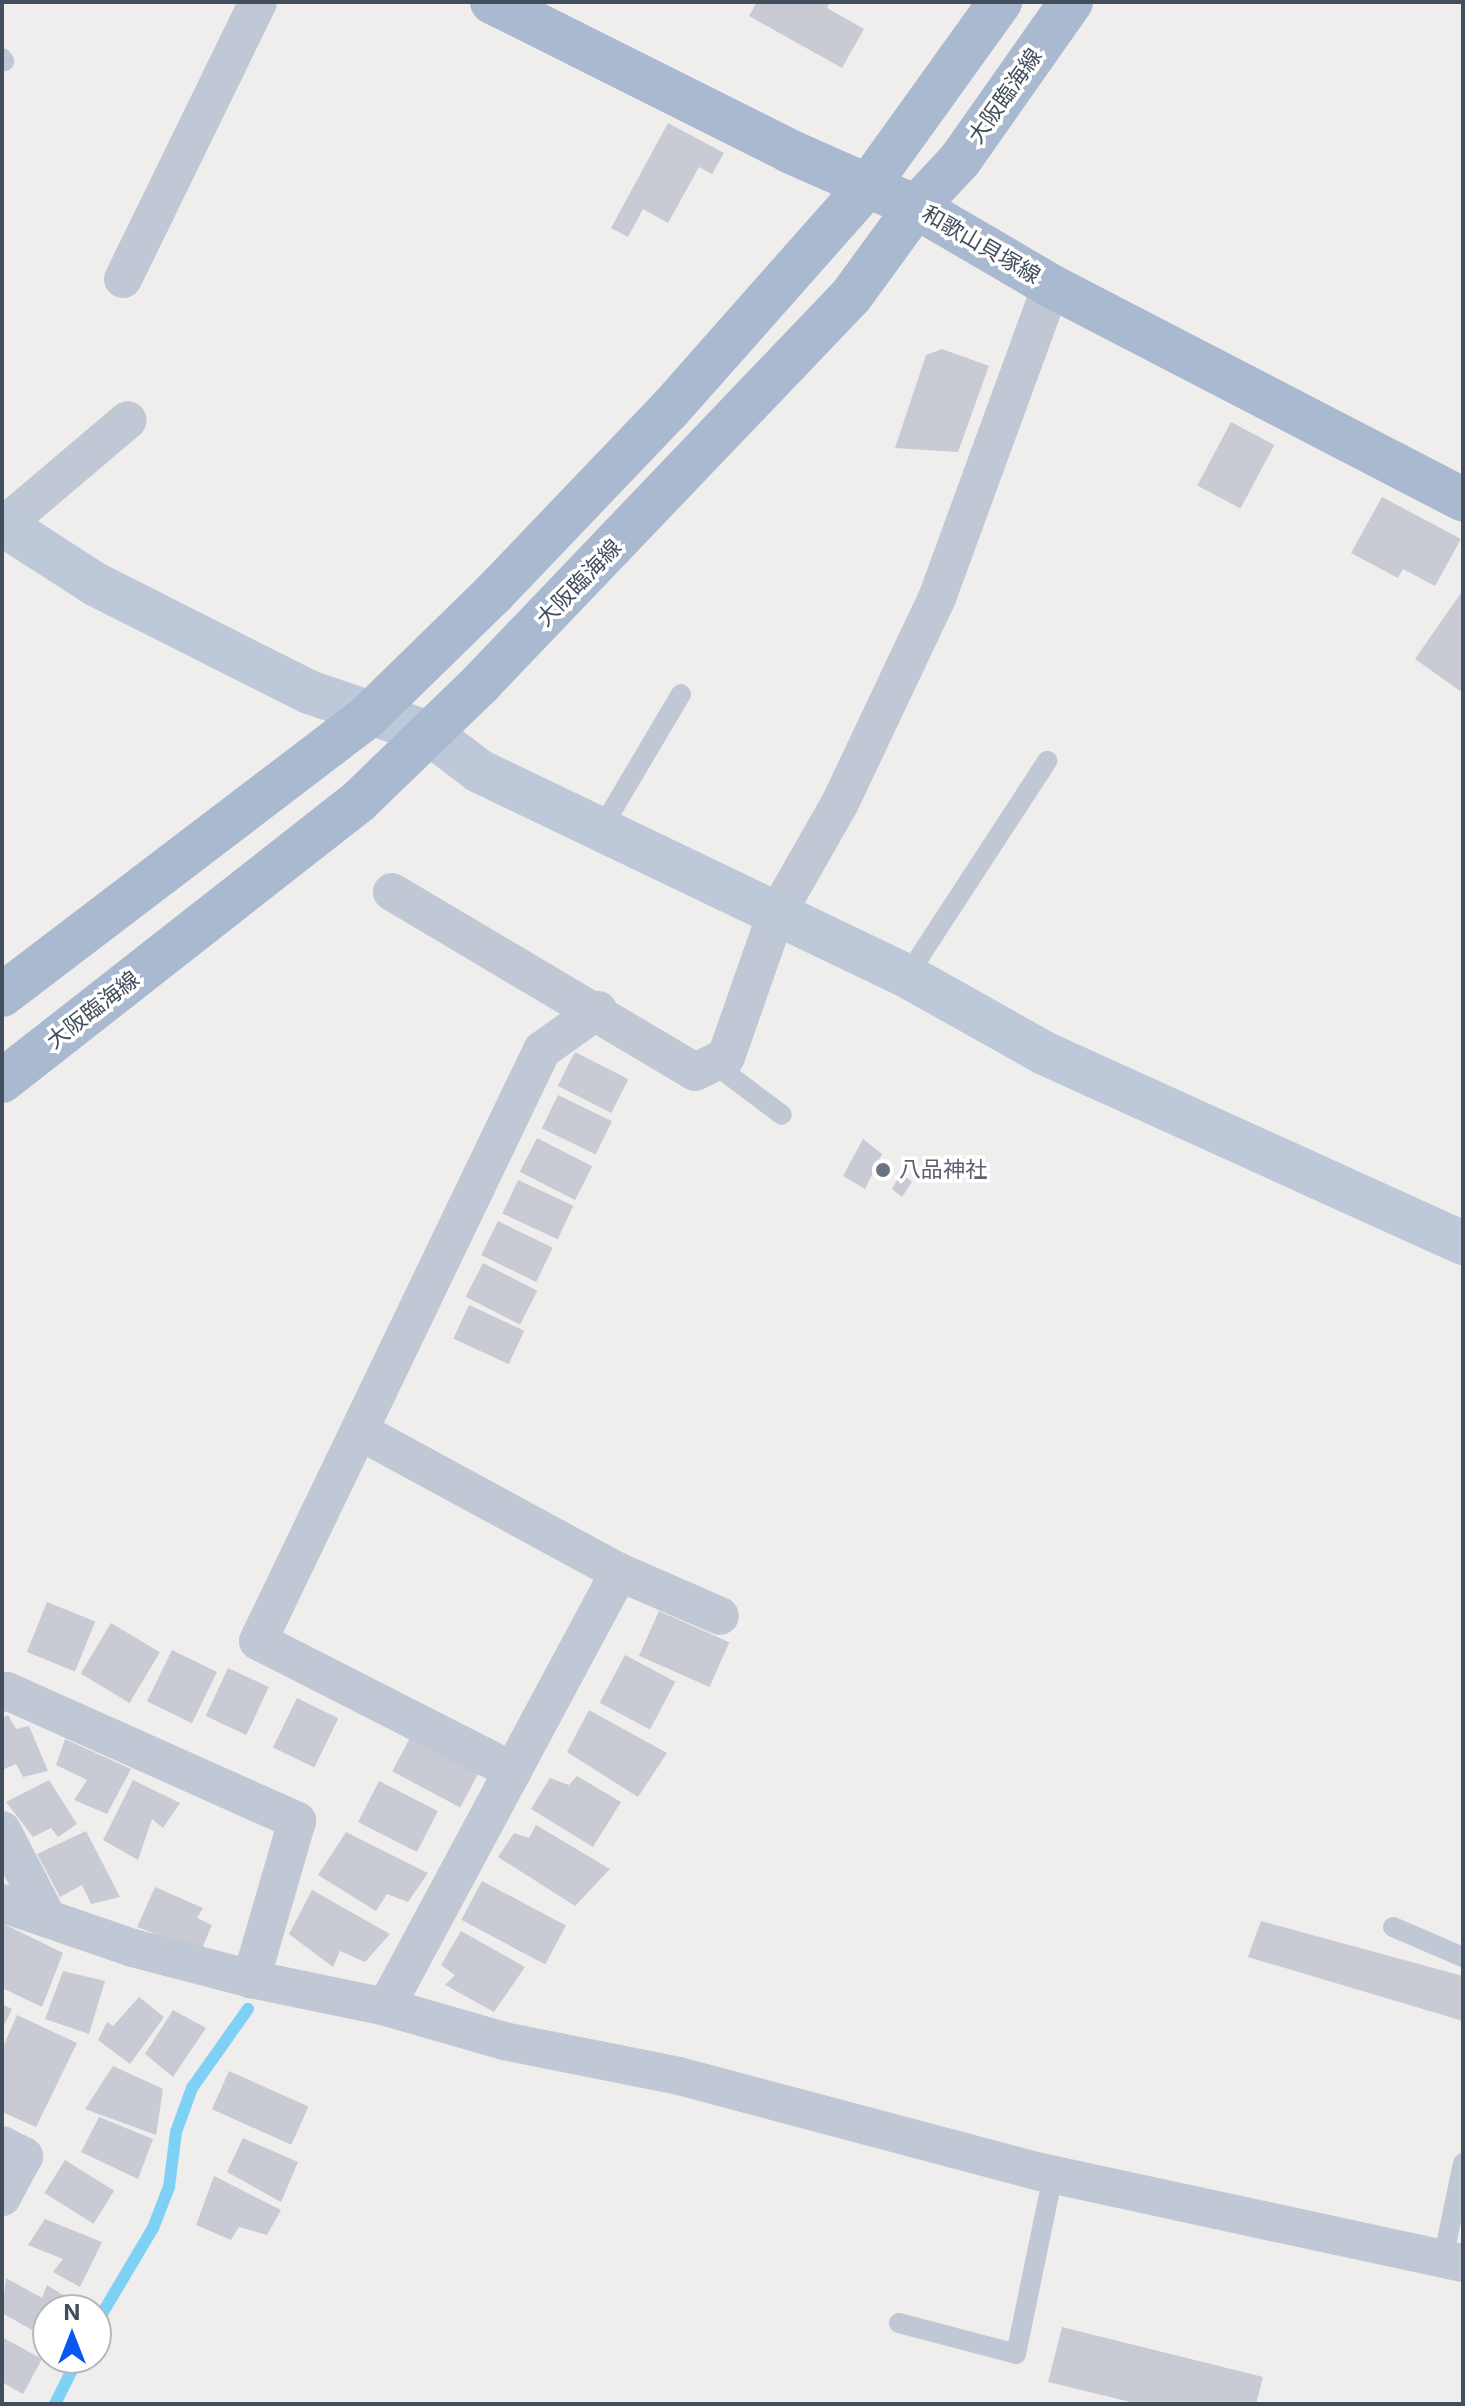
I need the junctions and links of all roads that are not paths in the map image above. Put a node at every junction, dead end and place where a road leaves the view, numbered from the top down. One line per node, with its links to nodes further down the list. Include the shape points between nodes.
1 (258, 2): 7 (street)
2 (492, 2): 5 (main road, 和歌山貝塚線, via 789,151)
3 (1000, 2): 5 (main road)
4 (1071, 2): 6 (main road, 大阪臨海線, via 960,160)
5 (870, 183): 6 (main road, 和歌山貝塚線); 13 (main road, via 670,409)
6 (916, 207): 8 (main road, 和歌山貝塚線); 14 (main road, 大阪臨海線, via 851,296)
7 (123, 279)
8 (1051, 286): 10 (main road, 和歌山貝塚線); 18 (street, via 937,598 840,803)
9 (128, 420): 11 (street)
10 (1463, 500)
11 (3, 525): 13 (street, via 95,584 309,692)
12 (681, 694): 16 (lane)
13 (369, 715): 14 (street); 20 (main road)
14 (429, 733): 16 (street, via 468,765); 23 (main road, 大阪臨海線, via 359,801)
15 (1047, 761): 19 (lane)
16 (600, 831): 18 (street)
17 (392, 892): 21 (street)
18 (775, 917): 19 (street); 22 (street, via 726,1057)
19 (907, 976): 25 (street, via 1044,1053)
20 (2, 995)
21 (598, 1010): 22 (street, via 695,1072); 26 (street, via 542,1050)
22 (713, 1063): 24 (lane)
23 (2, 1081)
24 (782, 1115)
25 (1463, 1243)
26 (361, 1432): 27 (street); 30 (street, via 258,1641)
27 (619, 1572): 28 (street); 30 (street)
28 (720, 1616)
29 (2, 1693): 36 (street, via 297,1821)
30 (513, 1771): 37 (street)
31 (2, 1830): 33 (street)
32 (2, 1903): 33 (street)
33 (48, 1919): 36 (street)
34 (1393, 1927): 35 (lane)
35 (1463, 1957)
36 (251, 1979): 37 (street)
37 (386, 2007): 40 (street, via 504,2041 679,2076)
38 (2, 2145): 41 (street, via 24,2156)
39 (1463, 2163): 42 (lane)
40 (1053, 2175): 42 (street); 43 (lane, via 1016,2354)
41 (2, 2197)
42 (1453, 2261)
43 (899, 2323)

